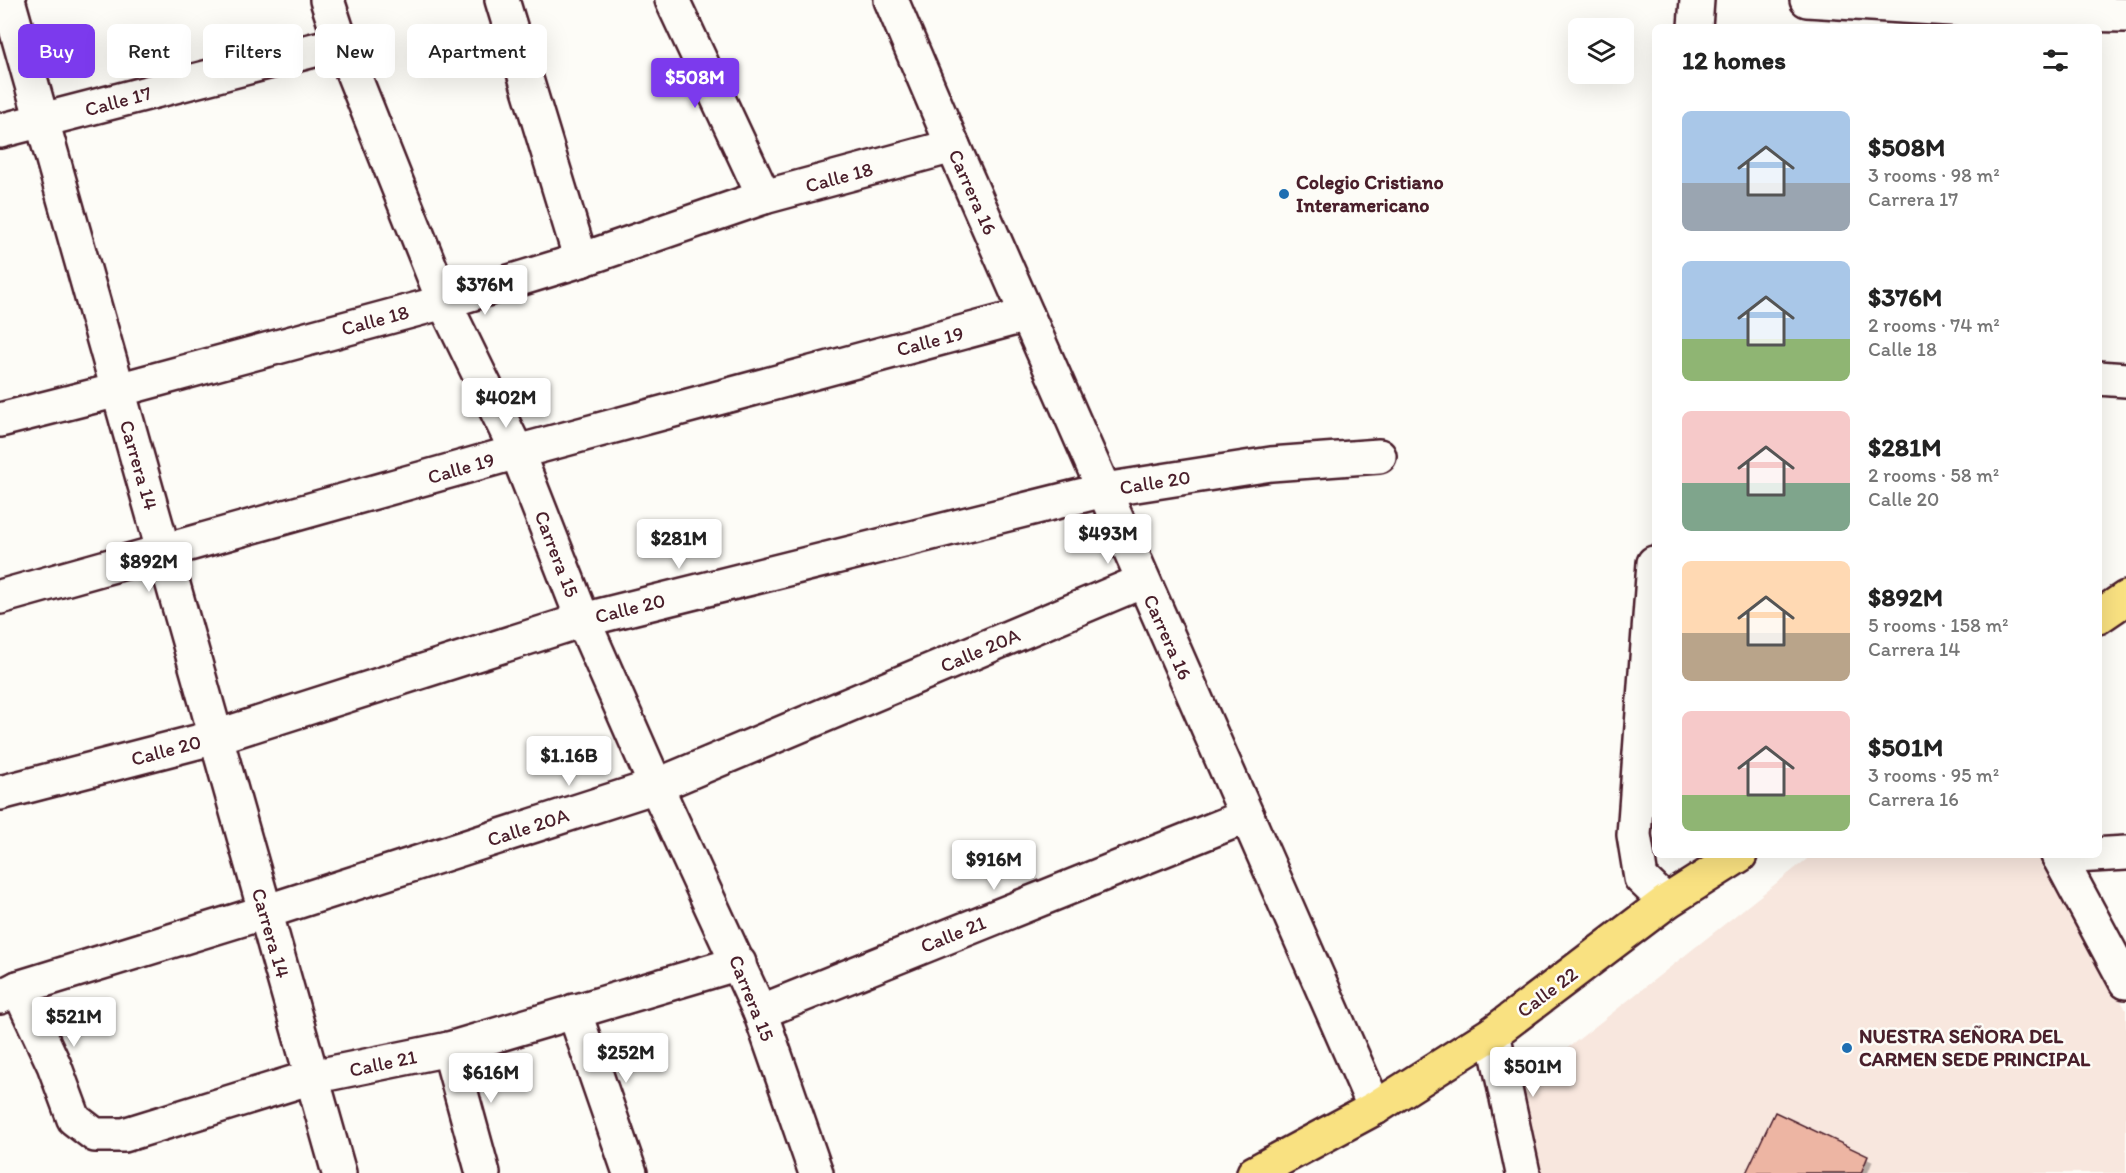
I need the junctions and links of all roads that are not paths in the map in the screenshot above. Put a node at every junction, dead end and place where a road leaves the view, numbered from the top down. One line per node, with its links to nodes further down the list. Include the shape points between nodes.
1 (8, 0): 14 (street, Carrera 14)
2 (327, 0): 10 (street, Carrera 15)
3 (502, 0): 18 (street)
4 (672, 0): 17 (street)
5 (891, 0): 16 (street, Carrera 16)
6 (1697, 0): 11 (street)
7 (1808, 0): 8 (street)
8 (2015, 13): 9 (street)
9 (2126, 15)
10 (335, 24)
11 (1695, 24)
12 (315, 50): 14 (street, Calle 17)
13 (355, 78): 19 (street, Carrera 15)
14 (42, 122): 15 (street, Calle 17); 23 (street, Carrera 14)
15 (0, 131)
16 (952, 146): 17 (street, Calle 18); 20 (street, Carrera 16)
17 (764, 197): 18 (street, Calle 18)
18 (581, 260): 19 (street, Calle 18)
19 (444, 302): 23 (street, Calle 18); 25 (street, Carrera 15)
20 (1027, 315): 25 (street, Calle 19); 27 (street, Carrera 16)
21 (2102, 378): 22 (street)
22 (2126, 380)
23 (118, 390): 24 (street, Calle 18); 28 (street, Carrera 14)
24 (0, 420)
25 (517, 452): 28 (street, Calle 19); 34 (street, Carrera 15)
26 (1379, 456): 27 (street, Calle 20, via 1271,464)
27 (1104, 490): 29 (street, Carrera 16); 34 (street, Calle 20)
28 (163, 551): 30 (street, Calle 19); 35 (street, Carrera 14)
29 (1143, 581): 36 (street, Calle 20A); 38 (street, Carrera 16)
30 (0, 597)
31 (2126, 598): 33 (highway)
32 (1652, 601): 43 (street, via 1634,836 1641,878)
33 (2102, 614)
34 (583, 620): 35 (street, Calle 20); 36 (street, Carrera 15)
35 (216, 737): 37 (street, Calle 20); 44 (street, Carrera 14)
36 (656, 786): 44 (street, Calle 20A); 45 (street, Carrera 15)
37 (0, 793)
38 (1247, 816): 49 (street, Calle 21); 53 (street, Carrera 16)
39 (2126, 854): 40 (street)
40 (2102, 855)
41 (1735, 858): 43 (highway, Calle 22)
42 (2060, 858): 46 (street)
43 (1666, 902): 50 (highway, Calle 22)
44 (265, 912): 47 (street, Calle 20A); 52 (street, Carrera 14)
45 (739, 963): 48 (street, Calle 21); 49 (street, Carrera 15)
46 (2126, 982)
47 (9, 993): 52 (street, Calle 21, via 54,1065 74,1119 95,1135 124,1135)
48 (574, 1011): 51 (street, Calle 21); 56 (street)
49 (760, 1012): 57 (street, Carrera 15)
50 (1493, 1033): 53 (highway, Calle 22); 59 (street)
51 (449, 1049): 52 (street, Calle 21); 55 (street)
52 (312, 1077): 54 (street, Carrera 14)
53 (1375, 1108): 58 (highway, Calle 22)
54 (339, 1173)
55 (483, 1173)
56 (630, 1173)
57 (816, 1173)
58 (1254, 1173)
59 (1523, 1173)

